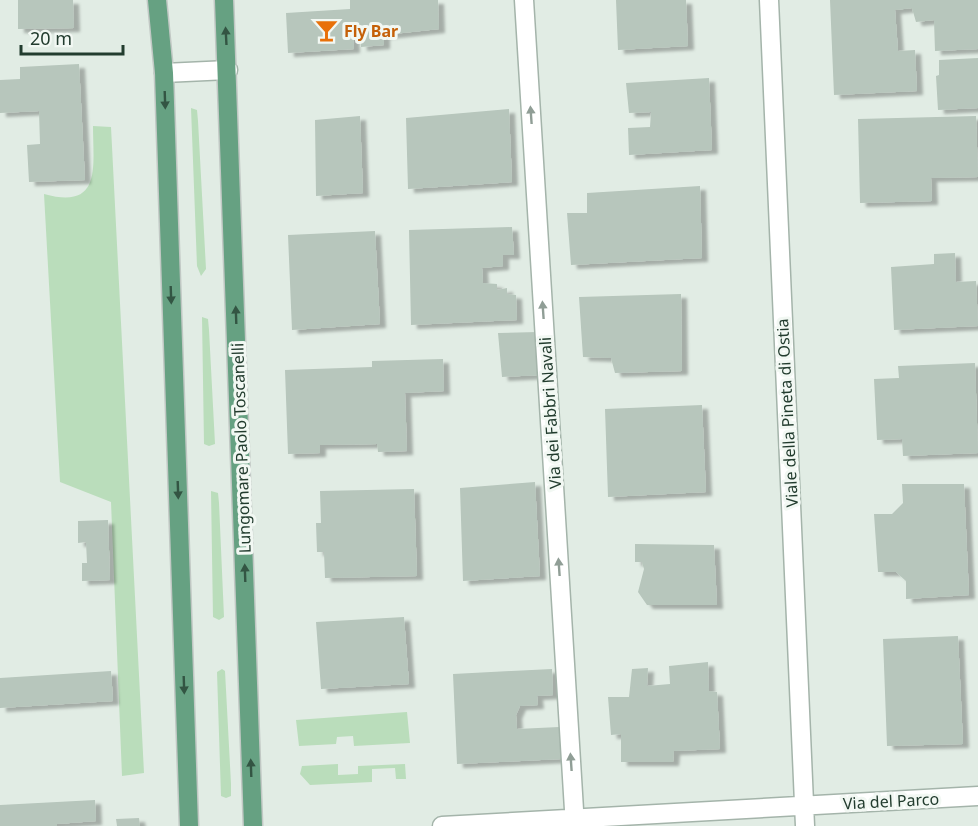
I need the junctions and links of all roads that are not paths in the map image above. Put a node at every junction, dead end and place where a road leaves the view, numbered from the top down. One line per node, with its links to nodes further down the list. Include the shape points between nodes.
1 (157, 0): 6 (main road)
2 (224, 0): 5 (main road, Lungomare Paolo Toscanelli, one-way to 2)
3 (524, 0): 9 (street, Via dei Fabbri Navali, one-way to 3)
4 (769, 0): 8 (street, Viale della Pineta di Ostia)
5 (228, 70): 6 (street); 11 (main road, Lungomare Paolo Toscanelli, one-way to 5)
6 (164, 73): 10 (main road, one-way to 10)
7 (978, 796): 8 (street, Via del Parco)
8 (804, 806): 9 (street, Via del Parco); 13 (street, Viale della Pineta di Ostia)
9 (575, 823): 12 (street, Via del Parco)
10 (189, 826)
11 (254, 826)
12 (442, 826)
13 (805, 826)

